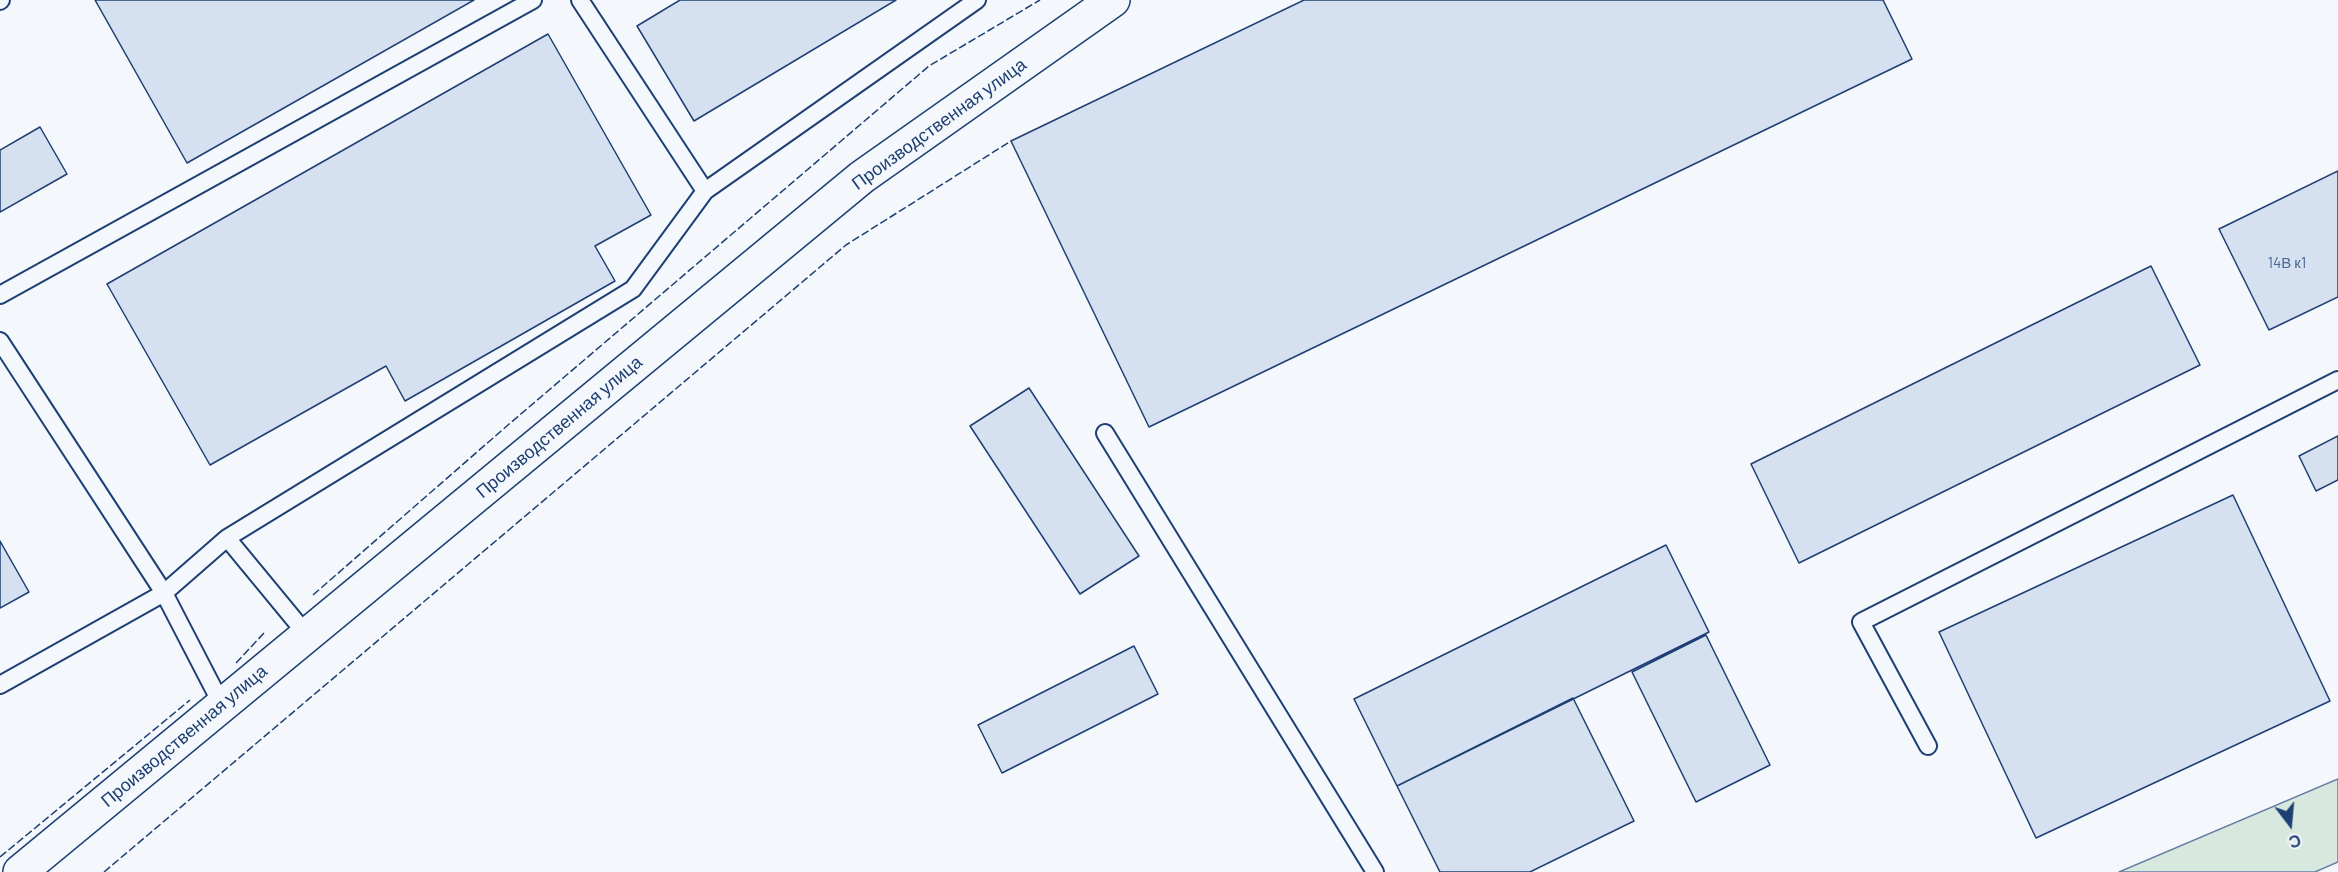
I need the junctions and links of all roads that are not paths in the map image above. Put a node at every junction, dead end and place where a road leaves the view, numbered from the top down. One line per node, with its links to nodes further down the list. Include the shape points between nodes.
1 (533, 0): 6 (lane)
2 (580, 0): 5 (lane)
3 (977, 0): 5 (lane)
4 (1113, 0): 12 (street, Производственная улица, via 862,177)
5 (705, 191): 10 (lane, via 633,289)
6 (0, 295)
7 (0, 341): 11 (lane)
8 (2338, 380): 15 (lane, via 1861,622)
9 (1105, 433): 17 (lane)
10 (227, 538): 11 (lane); 12 (lane)
11 (164, 593): 13 (lane); 14 (lane)
12 (307, 635): 14 (street, Производственная улица)
13 (0, 685)
14 (222, 705): 16 (street, Производственная улица)
15 (1928, 746)
16 (20, 872)
17 (1375, 872)

